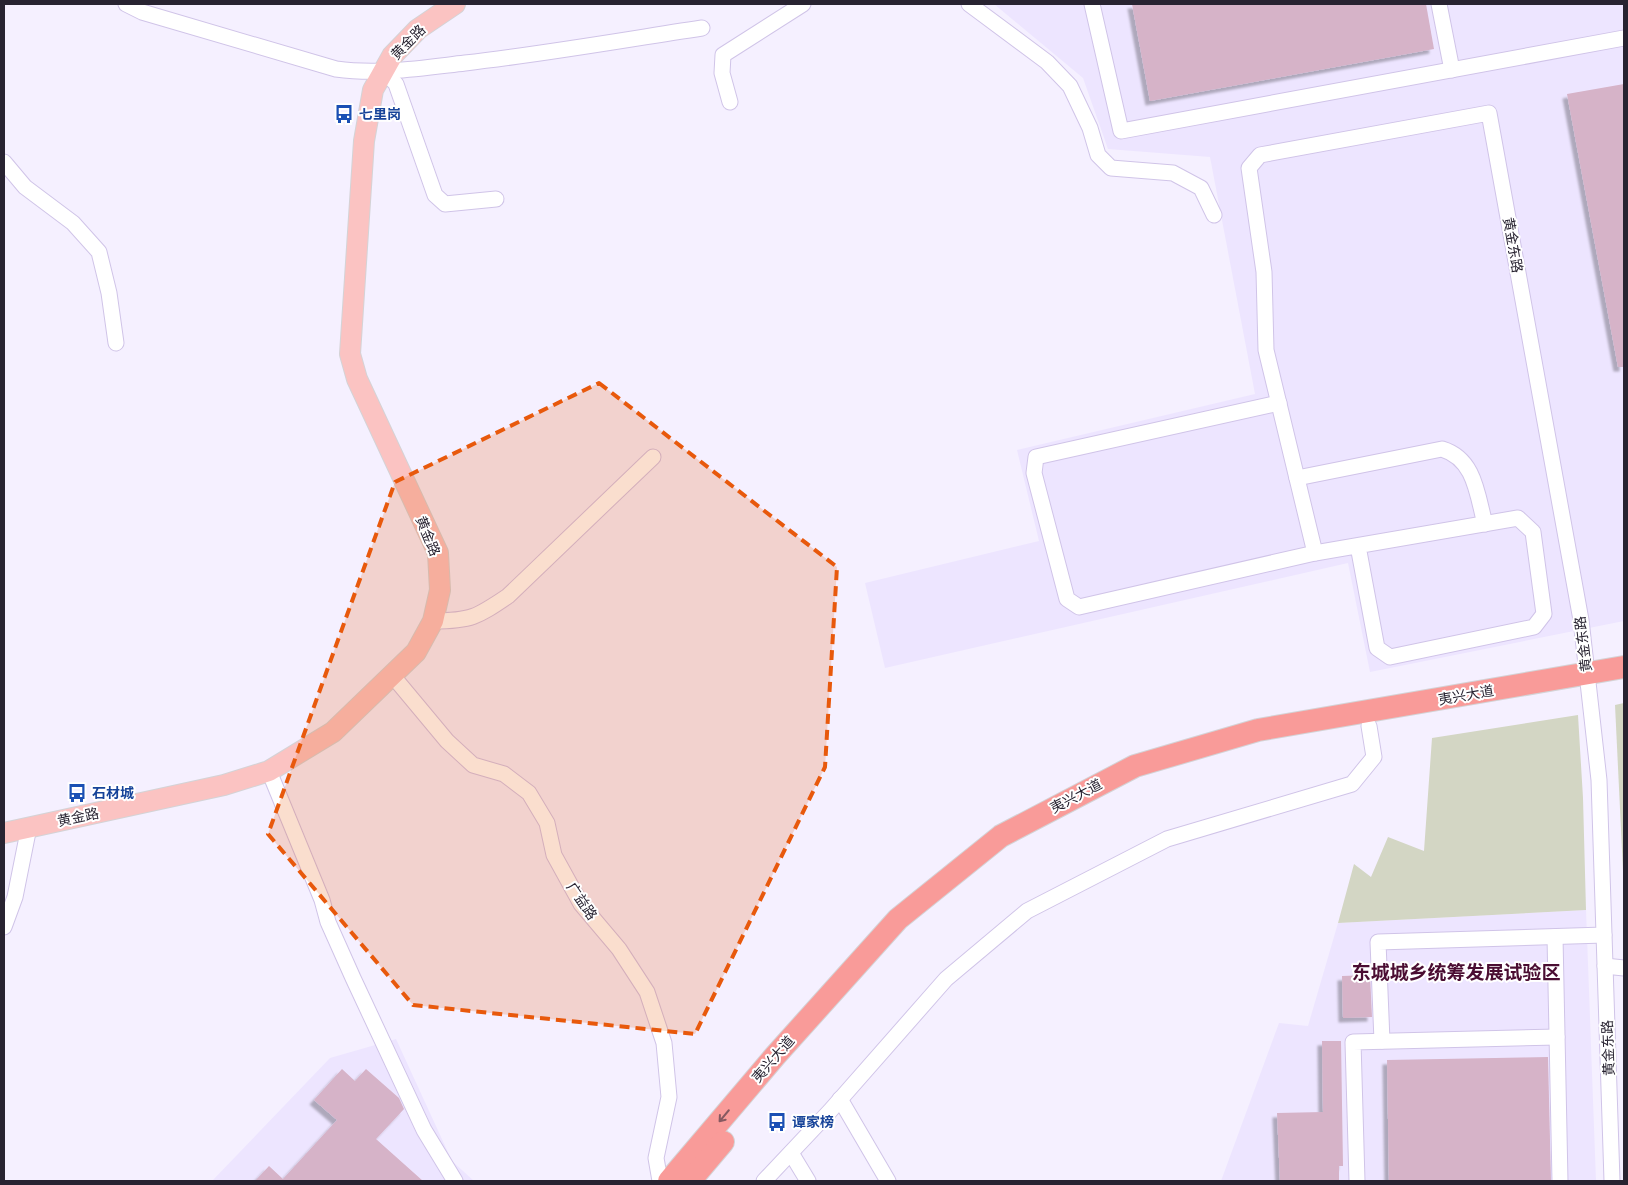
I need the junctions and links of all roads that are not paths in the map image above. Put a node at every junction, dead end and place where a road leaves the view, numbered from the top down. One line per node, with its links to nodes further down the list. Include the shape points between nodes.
1 (126, 4): 10 (street, via 142,12 336,69)
2 (455, 4): 10 (main road, 黄金路, via 418,29 392,56)
3 (803, 4): 11 (street, via 723,55 722,73)
4 (969, 4): 14 (street, via 1047,62 1070,86 1090,128 1098,155 1111,168 1173,173 1202,188)
5 (1092, 4): 9 (street, via 1121,131)
6 (1439, 4): 9 (street)
7 (702, 28): 10 (street, via 524,56)
8 (1624, 38): 9 (street)
9 (1452, 70)
10 (384, 71): 13 (street, via 396,84 435,195 445,204); 22 (main road, 黄金路, via 373,90 364,141 350,354 357,379 438,554 440,590)
11 (730, 102)
12 (4, 162): 15 (street, via 25,186 74,223 99,252 108,285)
13 (496, 199)
14 (1214, 215)
15 (116, 343)
16 (1279, 403): 18 (street); 21 (street, via 1036,457 1034,473 1067,599 1079,607); 25 (street, 黄金东路, via 1266,350 1264,272 1250,168 1260,156 1490,113 1581,620)
17 (653, 457): 22 (street, via 508,596 482,614 462,621)
18 (1296, 478): 19 (street, via 1442,449 1454,452 1470,468); 21 (street)
19 (1485, 524): 20 (street); 20 (street, via 1518,518 1533,532 1544,614 1534,627 1390,657 1377,648)
20 (1358, 546): 21 (street)
21 (1315, 553)
22 (433, 621): 24 (main road, 黄金路, via 416,652)
23 (1624, 668): 25 (highway, 夷兴大道)
24 (392, 675): 28 (main road, 黄金路, via 333,732); 41 (street, 广益路, via 447,741 473,765 504,774 529,794 547,822 554,855 581,904 619,949 647,992 664,1043 669,1097 656,1158)
25 (1588, 681): 26 (highway, 夷兴大道); 27 (highway, 夷兴大道); 32 (street, 黄金东路, via 1598,780); 42 (highway, 夷兴大道, one-way to 42, via 1258,730 1135,766 1000,836 898,919)
26 (1624, 682)
27 (1369, 726): 38 (street, via 1374,757 1352,784 1167,840 1027,912 946,979); 43 (highway, 夷兴大道, via 1261,744 1141,779 1008,848 908,929 786,1065)
28 (269, 771): 29 (main road, 黄金路, via 224,785); 40 (street, via 352,978 424,1130)
29 (30, 827): 30 (main road, 黄金路); 31 (street)
30 (4, 833)
31 (4, 927)
32 (1604, 935): 33 (street); 34 (street, 黄金东路)
33 (1555, 937): 36 (street); 37 (street, via 1378,942)
34 (1605, 966): 35 (street); 49 (street, 黄金东路)
35 (1624, 968)
36 (1558, 1037): 37 (street); 48 (street)
37 (1382, 1041): 47 (street, via 1353,1042)
38 (840, 1099): 39 (street); 46 (street)
39 (790, 1153): 44 (street); 45 (street)
40 (455, 1181)
41 (660, 1181)
42 (669, 1181)
43 (690, 1181)
44 (764, 1181)
45 (808, 1181)
46 (888, 1181)
47 (1357, 1181)
48 (1560, 1181)
49 (1612, 1181)

